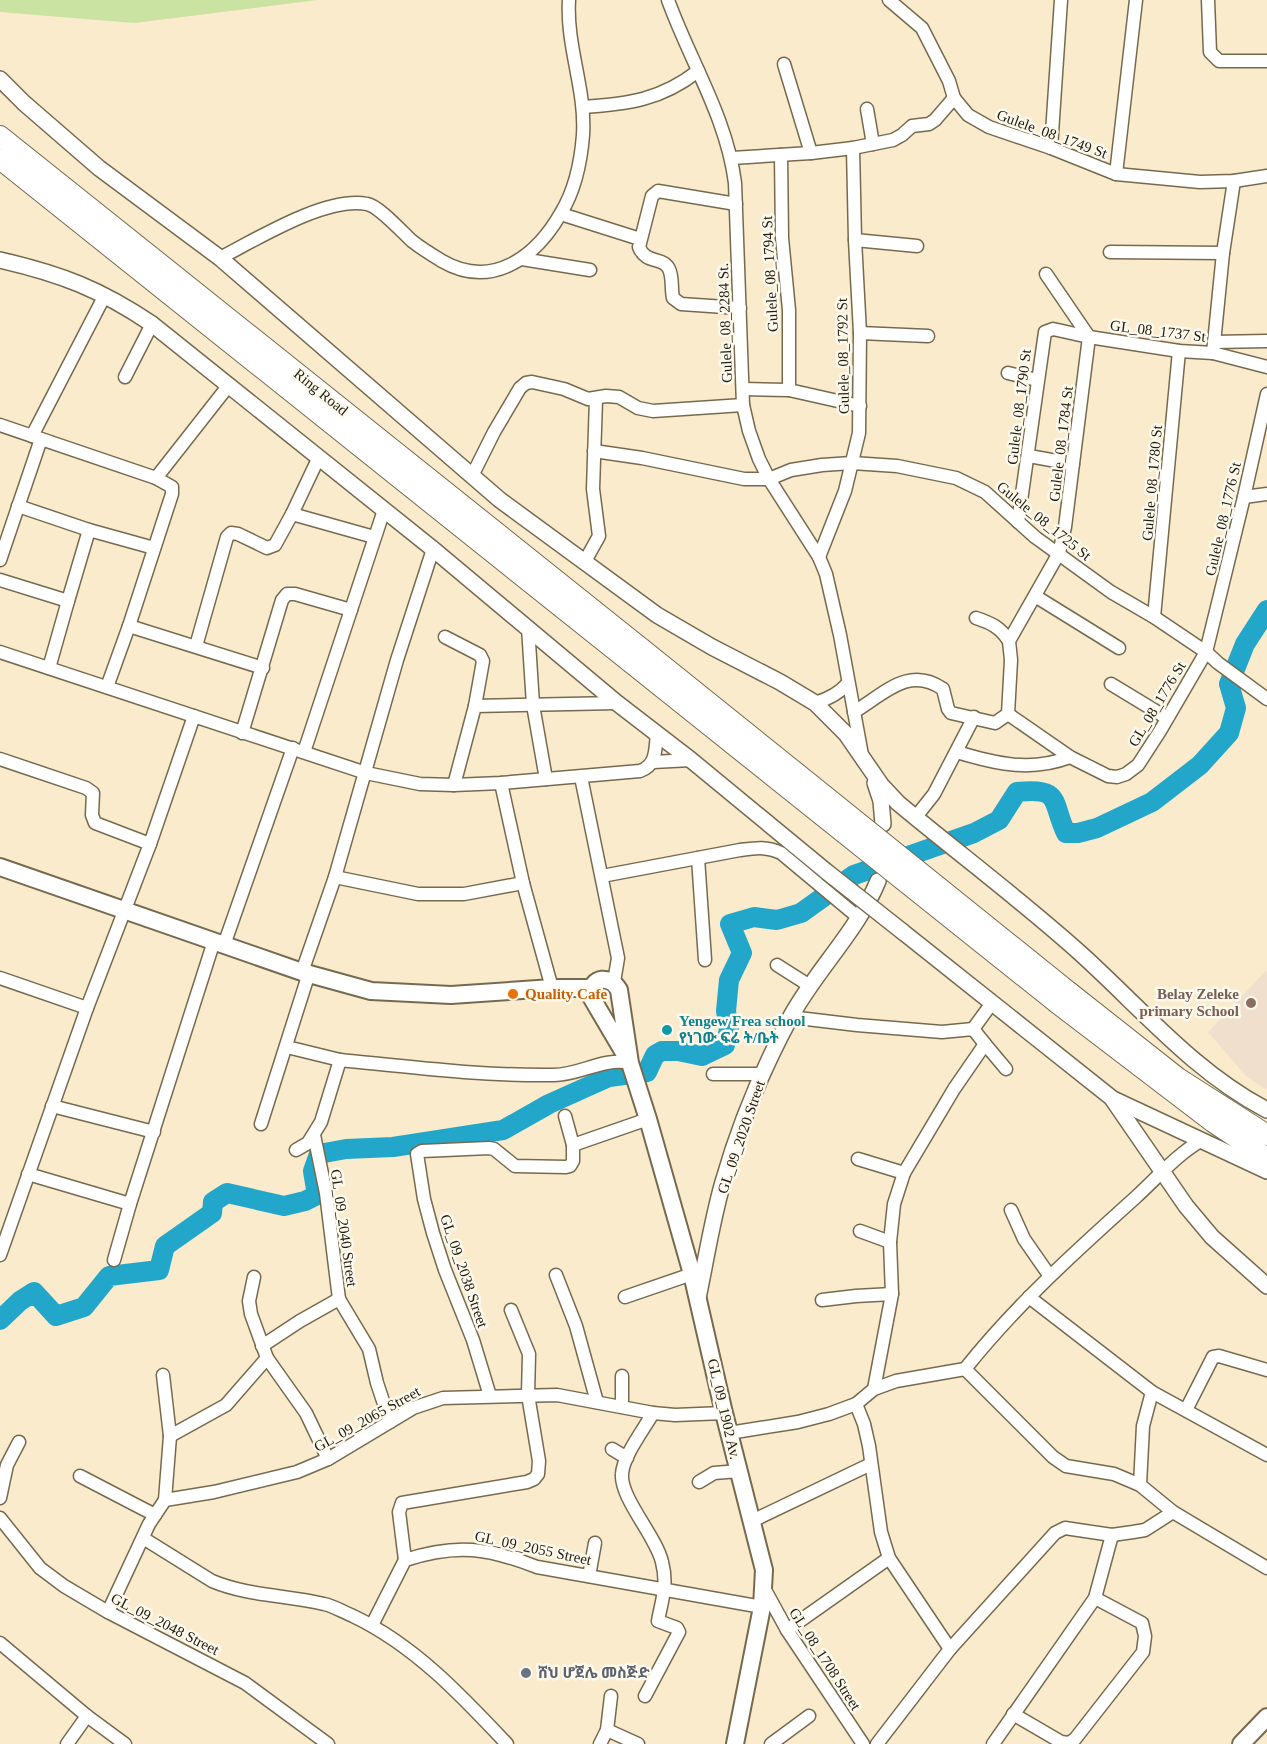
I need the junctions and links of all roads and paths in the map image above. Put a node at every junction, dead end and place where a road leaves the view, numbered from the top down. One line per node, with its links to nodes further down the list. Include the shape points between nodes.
1 (569, 0): 12 (street, via 570,39)
2 (668, 0): 9 (street, Gulele_08_2284 St.)
3 (889, 0): 11 (street, via 922,28)
4 (1061, 0): 17 (street)
5 (1136, 0): 22 (street)
6 (1208, 0): 7 (street, via 1210,52 1219,61)
7 (1267, 62)
8 (784, 64): 18 (street)
9 (698, 71): 12 (street, via 660,95 627,104); 20 (street, Gulele_08_2284 St.)
10 (0, 80): 32 (street, via 99,168)
11 (954, 98): 15 (street, via 929,124 912,126 902,135); 17 (street, Gulele_08_1749 St, via 978,122)
12 (583, 107): 26 (street, via 579,164)
13 (867, 110): 15 (street)
14 (0, 136): 96 (highway, Ring Road)
15 (873, 144): 16 (street)
16 (853, 148): 18 (street); 28 (street, Gulele_08_1792 St)
17 (1051, 148): 22 (street, Gulele_08_1749 St)
18 (811, 153): 19 (street)
19 (781, 155): 20 (street); 53 (street, Gulele_08_1794 St)
20 (732, 158): 25 (street, Gulele_08_2284 St.)
21 (0, 159): 96 (highway, Ring Road)
22 (1116, 174): 24 (street, Gulele_08_1749 St)
23 (1267, 176): 24 (street, Gulele_08_1749 St)
24 (1233, 181): 31 (street)
25 (736, 204): 27 (street, via 658,191 652,196); 38 (street, Gulele_08_2284 St.)
26 (561, 214): 27 (street); 33 (street)
27 (640, 239): 38 (street, via 642,254 669,269 673,298 681,304)
28 (855, 240): 29 (street); 41 (street, Gulele_08_1792 St)
29 (916, 246)
30 (1110, 252): 31 (street)
31 (1223, 253): 45 (street)
32 (220, 258): 33 (street, via 322,208 367,204 378,208 415,243 464,270 485,273); 65 (street)
33 (522, 259): 35 (street)
34 (0, 260): 37 (street, via 70,279)
35 (590, 270)
36 (1046, 274): 43 (street)
37 (105, 295): 39 (street); 59 (street)
38 (740, 308): 52 (street, Gulele_08_2284 St.)
39 (152, 324): 49 (street); 51 (street)
40 (1045, 332): 43 (street, GL_08_1737 St, via 1053,329); 50 (street, Gulele_08_1790 St)
41 (860, 333): 42 (street); 57 (street, Gulele_08_1792 St)
42 (928, 336)
43 (1089, 337): 46 (street, GL_08_1737 St); 64 (street, Gulele_08_1784 St)
44 (1267, 341): 45 (street)
45 (1213, 347): 46 (street, GL_08_1737 St); 47 (street, GL_08_1737 St)
46 (1179, 351): 86 (street, Gulele_08_1780 St)
47 (1267, 367)
48 (1008, 373): 50 (street)
49 (125, 377)
50 (1037, 380): 61 (street, Gulele_08_1790 St)
51 (229, 385): 62 (street); 66 (street)
52 (743, 389): 53 (street); 56 (street, Gulele_08_2284 St.)
53 (789, 390): 57 (street)
54 (1267, 394): 69 (street, Gulele_08_1776 St)
55 (596, 399): 56 (street, via 619,397 653,411); 60 (street); 65 (street, via 526,383 494,432)
56 (743, 405): 67 (street, Gulele_08_2284 St., via 748,431)
57 (860, 406): 63 (street, Gulele_08_1792 St)
58 (0, 425): 59 (street)
59 (36, 437): 66 (street); 70 (street)
60 (594, 451): 67 (street, via 744,479); 81 (street, via 593,489 599,536)
61 (1029, 456): 64 (street); 73 (street, Gulele_08_1790 St)
62 (319, 457): 71 (street); 72 (street)
63 (852, 463): 67 (street, Gulele_08_1725 St, via 791,470); 73 (street, Gulele_08_1725 St, via 897,466 956,478 985,492); 79 (street, Gulele_08_1792 St)
64 (1073, 464): 78 (street, Gulele_08_1784 St)
65 (472, 476): 81 (street)
66 (156, 478): 76 (street, via 172,487 172,494)
67 (769, 479): 79 (street, Gulele_08_2284 St.)
68 (1267, 494): 69 (street)
69 (1244, 497): 95 (street, Gulele_08_1776 St)
70 (18, 506): 74 (street); 80 (street)
71 (384, 510): 75 (street); 77 (street)
72 (292, 514): 75 (street); 92 (street, via 272,547 238,534 227,537)
73 (1018, 522): 78 (street, Gulele_08_1725 St)
74 (89, 530): 76 (street); 84 (street)
75 (374, 537): 85 (street)
76 (154, 548): 88 (street)
77 (433, 549): 89 (street); 121 (street)
78 (1059, 553): 83 (street, Gulele_08_1784 St); 86 (street, Gulele_08_1725 St, via 1111,592)
79 (819, 557): 101 (street, Gulele_08_2284 St., via 840,635)
80 (0, 560)
81 (584, 563): 104 (street, via 657,615)
82 (0, 580): 84 (street)
83 (1035, 596): 91 (street, Gulele_08_1784 St); 93 (street)
84 (68, 601): 97 (street)
85 (351, 610): 98 (street, via 287,594); 114 (street)
86 (1154, 617): 95 (street, Gulele_08_1725 St)
87 (975, 618): 91 (street, via 993,623)
88 (129, 626): 92 (street); 100 (street)
89 (528, 627): 103 (street); 105 (street)
90 (445, 637): 106 (street, via 480,654 483,661)
91 (1009, 641): 108 (street)
92 (196, 646): 98 (street)
93 (1119, 648)
94 (0, 652): 97 (street)
95 (1206, 652): 102 (street, Gulele_08_1725 St); 111 (street, GL_08_1776 St)
96 (636, 655): 146 (highway, bridge)
97 (48, 668): 100 (street)
98 (263, 668): 112 (street)
99 (1111, 684): 111 (street)
100 (107, 687): 109 (street)
101 (845, 687): 104 (street, via 829,699); 107 (street, Gulele_08_2284 St.)
102 (1267, 699)
103 (617, 703): 105 (street); 113 (street)
104 (815, 703): 116 (street)
105 (534, 705): 106 (street); 123 (street)
106 (475, 706): 125 (street)
107 (854, 712): 110 (street, via 905,681 920,678 943,689 951,713); 116 (street, Gulele_08_2284 St.)
108 (1008, 714): 110 (street, via 995,723); 117 (street, GL_08_1776 St)
109 (194, 716): 112 (street); 128 (street)
110 (974, 717): 115 (street)
111 (1167, 718): 117 (street, GL_08_1776 St, via 1138,765 1126,774 1108,776)
112 (242, 733): 114 (street)
113 (657, 734): 119 (street); 120 (street)
114 (298, 750): 121 (street); 137 (street)
115 (957, 752): 117 (street, via 1027,766); 127 (street, via 934,794)
116 (862, 755): 126 (street); 126 (street, via 879,793 883,817 890,802)
117 (1070, 757)
118 (0, 759): 128 (street, via 86,788 93,793 94,823)
119 (691, 760): 120 (street); 147 (street, bridge)
120 (653, 762): 122 (street, via 640,771)
121 (366, 773): 125 (street, via 420,784); 132 (street)
122 (581, 777): 123 (street); 131 (street)
123 (546, 779): 124 (street)
124 (501, 783): 125 (street); 134 (street)
125 (454, 785)
126 (898, 803): 127 (street)
127 (915, 818): 161 (street, via 1016,897 1177,1046 1218,1080)
128 (150, 844): 135 (street)
129 (698, 858): 131 (street); 136 (street, via 760,848 775,850); 138 (street)
130 (0, 867): 135 (main road)
131 (602, 876): 145 (street, via 618,958)
132 (335, 877): 134 (street, via 418,894 464,894); 140 (street)
133 (878, 881): 136 (street, GL_09_2020 Street)
134 (523, 883): 143 (street)
135 (125, 910): 137 (main road); 149 (street)
136 (859, 918): 142 (street, GL_09_2020 Street)
137 (219, 943): 140 (main road); 165 (street)
138 (705, 960)
139 (777, 965): 142 (street)
140 (306, 973): 143 (main road, via 371,991 423,995); 153 (street)
141 (0, 978): 149 (street)
142 (810, 986): 150 (street, GL_09_2020 Street)
143 (552, 988): 144 (main road)
144 (591, 988): 145 (main road, via 597,980 606,978); 148 (main road)
145 (616, 989): 148 (main road, via 614,1004); 155 (main road)
146 (1063, 998): 166 (highway); 171 (highway, via 1213,1122)
147 (992, 1003): 151 (street); 159 (street)
148 (595, 1005): 155 (main road)
149 (87, 1008): 160 (street)
150 (790, 1017): 151 (street, via 942,1032); 158 (street, GL_09_2020 Street)
151 (973, 1029): 152 (street)
152 (985, 1044): 156 (street); 174 (street)
153 (287, 1047): 154 (street); 164 (street)
154 (340, 1060): 155 (street, via 506,1076 560,1075 618,1060); 168 (street)
155 (630, 1063): 163 (main road, GL_09_1902 Av.)
156 (1006, 1069)
157 (713, 1074): 158 (street)
158 (762, 1074): 191 (street, GL_09_2020 Street, via 723,1183)
159 (1113, 1099): 167 (street); 176 (street)
160 (52, 1106): 165 (street); 175 (street)
161 (1267, 1110)
162 (565, 1116): 169 (street)
163 (648, 1119): 169 (street); 183 (main road, GL_09_1902 Av.)
164 (261, 1124)
165 (153, 1132): 177 (street)
166 (1267, 1135)
167 (1202, 1140): 173 (street); 176 (street, via 1180,1154)
168 (315, 1141): 170 (street); 192 (street, GL_09_2040 Street, via 326,1193)
169 (573, 1145): 204 (street, GL_09_2038 Street, via 573,1161 566,1167 521,1168 489,1148 417,1154 433,1233)
170 (296, 1150)
171 (1267, 1158)
172 (858, 1160): 174 (street)
173 (1267, 1171)
174 (904, 1173): 180 (street, via 893,1210)
175 (28, 1174): 177 (street); 181 (street)
176 (1162, 1174): 185 (street); 187 (street, via 1212,1237)
177 (130, 1204): 182 (street)
178 (1011, 1210): 185 (street, via 1024,1239)
179 (860, 1231): 180 (street)
180 (890, 1242): 188 (street)
181 (0, 1255)
182 (114, 1260)
183 (692, 1274): 189 (street); 191 (main road, GL_09_1902 Av.)
184 (556, 1275): 205 (street, via 576,1326)
185 (1049, 1275): 190 (street)
186 (254, 1276): 195 (street, via 249,1300)
187 (1267, 1286)
188 (892, 1294): 193 (street); 201 (street)
189 (625, 1297)
190 (1029, 1297): 197 (street); 202 (street)
191 (698, 1298): 210 (main road, GL_09_1902 Av.)
192 (339, 1299): 195 (street); 211 (street, GL_09_2040 Street, via 369,1349)
193 (822, 1300)
194 (511, 1310): 203 (street, via 529,1353)
195 (262, 1346): 196 (street)
196 (267, 1358): 213 (street, via 226,1404); 218 (street, via 306,1413)
197 (965, 1369): 201 (street, via 896,1381); 223 (street, via 1066,1466 1114,1474)
198 (1267, 1370): 208 (street, via 1213,1357)
199 (163, 1375): 213 (street)
200 (622, 1376): 207 (street)
201 (874, 1389): 206 (street)
202 (1152, 1392): 208 (street); 223 (street, via 1143,1426)
203 (528, 1395): 204 (street, GL_09_2065 Street); 205 (street, GL_09_2065 Street, via 558,1395); 234 (street, via 538,1474 527,1482 402,1503 399,1512)
204 (490, 1396): 211 (street, GL_09_2065 Street, via 425,1402)
205 (597, 1402): 207 (street, GL_09_2065 Street)
206 (856, 1404): 212 (street, via 798,1422); 219 (street)
207 (622, 1406): 209 (street, GL_09_2065 Street)
208 (1186, 1410): 216 (street)
209 (653, 1413): 210 (street, GL_09_2065 Street); 217 (street)
210 (724, 1413): 212 (main road, GL_09_1902 Av.)
211 (390, 1422): 218 (street, GL_09_2065 Street)
212 (729, 1433): 220 (main road, GL_09_1902 Av.)
213 (170, 1436): 225 (street)
214 (19, 1442): 224 (street, via 7,1465)
215 (612, 1449): 217 (street)
216 (1267, 1455)
217 (627, 1458): 238 (street, via 621,1477 623,1484 656,1544)
218 (328, 1459): 225 (street, GL_09_2065 Street, via 297,1472)
219 (871, 1464): 229 (street); 233 (street)
220 (739, 1471): 222 (street, via 714,1473); 229 (main road, GL_09_1902 Av.)
221 (80, 1476): 227 (street)
222 (699, 1482)
223 (1140, 1485): 226 (street)
224 (0, 1498)
225 (165, 1500): 227 (street)
226 (1173, 1512): 230 (street, via 1146,1530); 235 (street)
227 (155, 1515): 231 (street)
228 (0, 1518): 241 (street, GL_09_2048 Street, via 40,1568)
229 (752, 1521): 237 (main road, GL_09_1902 Av., via 764,1569)
230 (1112, 1535): 239 (street); 245 (street, via 1059,1530)
231 (143, 1538): 241 (street); 242 (street, via 217,1584 322,1604)
232 (595, 1543): 236 (street)
233 (889, 1558): 243 (street); 245 (street)
234 (405, 1560): 236 (street, GL_09_2055 Street, via 456,1548); 242 (street)
235 (1267, 1568)
236 (589, 1576): 238 (street, GL_09_2055 Street)
237 (764, 1588): 240 (main road, GL_09_1902 Av.); 243 (street, GL_08_1708 Street)
238 (665, 1590): 240 (street, GL_09_2055 Street); 247 (street, via 658,1621 679,1632)
239 (1095, 1598): 248 (street); 248 (street, via 1142,1623 1146,1636 1143,1652 1069,1743)
240 (762, 1607): 260 (main road, GL_09_1902 Av.)
241 (108, 1612): 256 (street, GL_09_2048 Street, via 245,1683)
242 (372, 1625): 257 (street, via 428,1666)
243 (787, 1630): 262 (street, GL_08_1708 Street)
244 (0, 1642): 249 (street)
245 (950, 1649): 263 (street)
246 (611, 1696): 252 (street)
247 (645, 1696)
248 (1012, 1714): 264 (street)
249 (87, 1716): 254 (street); 255 (street)
250 (809, 1716): 261 (street)
251 (1267, 1717): 253 (main road)
252 (607, 1730): 258 (street); 259 (street)
253 (1260, 1732): 265 (main road)
254 (68, 1744)
255 (125, 1744)
256 (328, 1744)
257 (507, 1744)
258 (600, 1744)
259 (638, 1744)
260 (735, 1744)
261 (771, 1744)
262 (863, 1744)
263 (877, 1744)
264 (993, 1744)
265 (1241, 1744)

